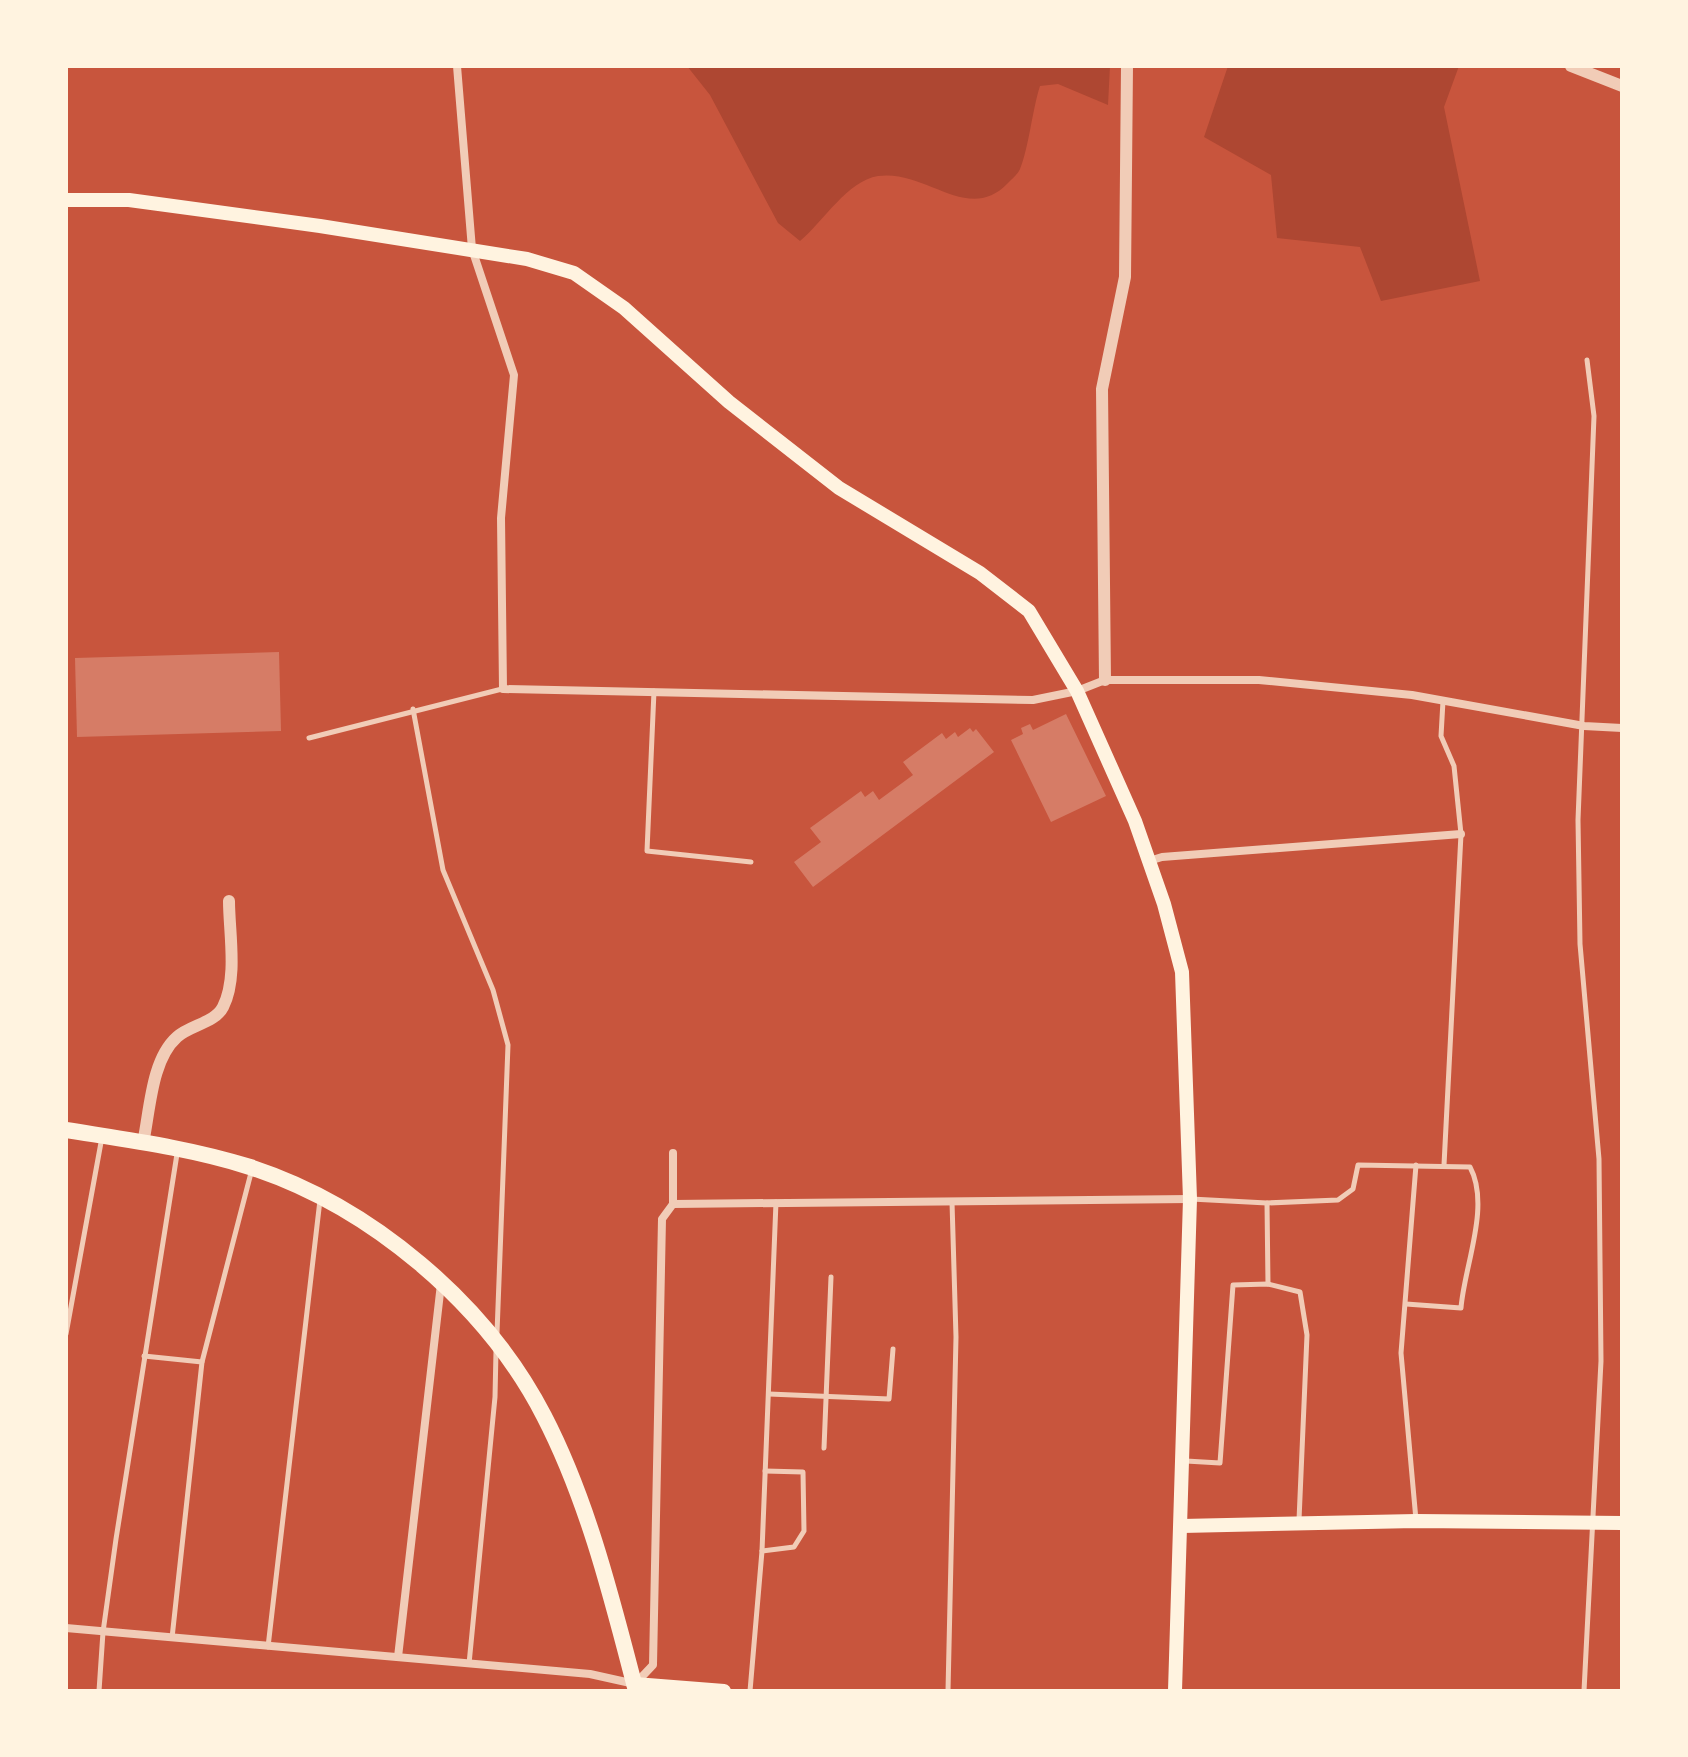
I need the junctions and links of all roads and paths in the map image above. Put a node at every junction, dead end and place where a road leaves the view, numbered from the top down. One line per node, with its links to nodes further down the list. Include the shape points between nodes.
1 (457, 66): 6 (street)
2 (1127, 66): 8 (street, via 1125,277 1102,389)
3 (1571, 66): 4 (street)
4 (1622, 86)
5 (66, 200): 6 (main road, via 129,200)
6 (472, 249): 9 (street, via 514,375 501,518); 11 (main road, via 574,273 624,308 729,402 839,488 980,573 1029,611)
7 (1587, 360): 14 (lane, via 1594,416)
8 (1105, 680): 11 (street); 12 (street, via 1259,680)
9 (503, 689): 10 (street); 13 (lane)
10 (654, 690): 11 (street, via 1033,700); 19 (lane, via 647,851)
11 (1077, 691): 18 (main road)
12 (1443, 701): 14 (street); 17 (lane, via 1441,736 1454,766)
13 (413, 709): 16 (lane); 40 (lane, via 443,870 493,990 508,1045)
14 (1584, 726): 15 (street); 50 (lane, via 1578,820 1580,944 1599,1159 1601,1361)
15 (1622, 728)
16 (309, 738)
17 (1461, 834): 18 (street); 27 (lane)
18 (1149, 861): 30 (main road, via 1182,972)
19 (751, 862)
20 (229, 901): 23 (street, via 228,995 217,1016 177,1037 167,1049)
21 (66, 1130): 22 (highway)
22 (102, 1136): 23 (highway); 39 (lane)
23 (143, 1143): 24 (highway)
24 (178, 1149): 28 (highway); 42 (lane)
25 (673, 1153): 34 (street)
26 (1416, 1165): 27 (lane); 33 (lane, via 1358,1165 1353,1189 1338,1200); 38 (lane)
27 (1444, 1165): 38 (lane, via 1470,1167 1476,1178 1476,1240 1461,1308)
28 (253, 1168): 29 (highway); 43 (lane)
29 (320, 1199): 36 (highway, via 395,1245); 58 (lane)
30 (1190, 1199): 32 (street); 33 (lane); 47 (main road)
31 (776, 1201): 32 (street); 34 (street); 44 (lane)
32 (952, 1202): 65 (lane, via 956,1337)
33 (1267, 1203): 37 (lane)
34 (673, 1204): 61 (street, via 662,1219 653,1665)
35 (831, 1277): 45 (lane)
36 (441, 1284): 40 (highway); 59 (street)
37 (1268, 1284): 47 (lane, via 1233,1285 1220,1463); 52 (lane, via 1300,1292 1307,1335)
38 (1406, 1304): 49 (lane, via 1401,1353)
39 (66, 1334)
40 (496, 1345): 60 (lane); 61 (highway, via 543,1413 560,1448)
41 (893, 1349): 45 (lane, via 889,1399)
42 (144, 1356): 43 (lane); 56 (lane)
43 (202, 1362): 57 (lane)
44 (769, 1394): 45 (lane); 48 (lane)
45 (826, 1397): 46 (lane)
46 (824, 1448)
47 (1183, 1461): 53 (main road)
48 (765, 1471): 54 (lane); 54 (lane, via 803,1472 804,1531 794,1547)
49 (1416, 1521): 50 (main road); 52 (main road)
50 (1591, 1523): 51 (main road); 67 (lane)
51 (1622, 1523)
52 (1299, 1525): 53 (main road)
53 (1182, 1526): 66 (main road)
54 (762, 1551): 64 (lane)
55 (66, 1628): 56 (street)
56 (103, 1632): 57 (street); 62 (lane)
57 (172, 1638): 58 (street)
58 (268, 1647): 59 (street)
59 (398, 1657): 60 (street)
60 (469, 1665): 61 (street, via 601,1675)
61 (636, 1688): 63 (main road)
62 (99, 1691)
63 (724, 1691)
64 (750, 1691)
65 (948, 1691)
66 (1175, 1691)
67 (1584, 1691)

